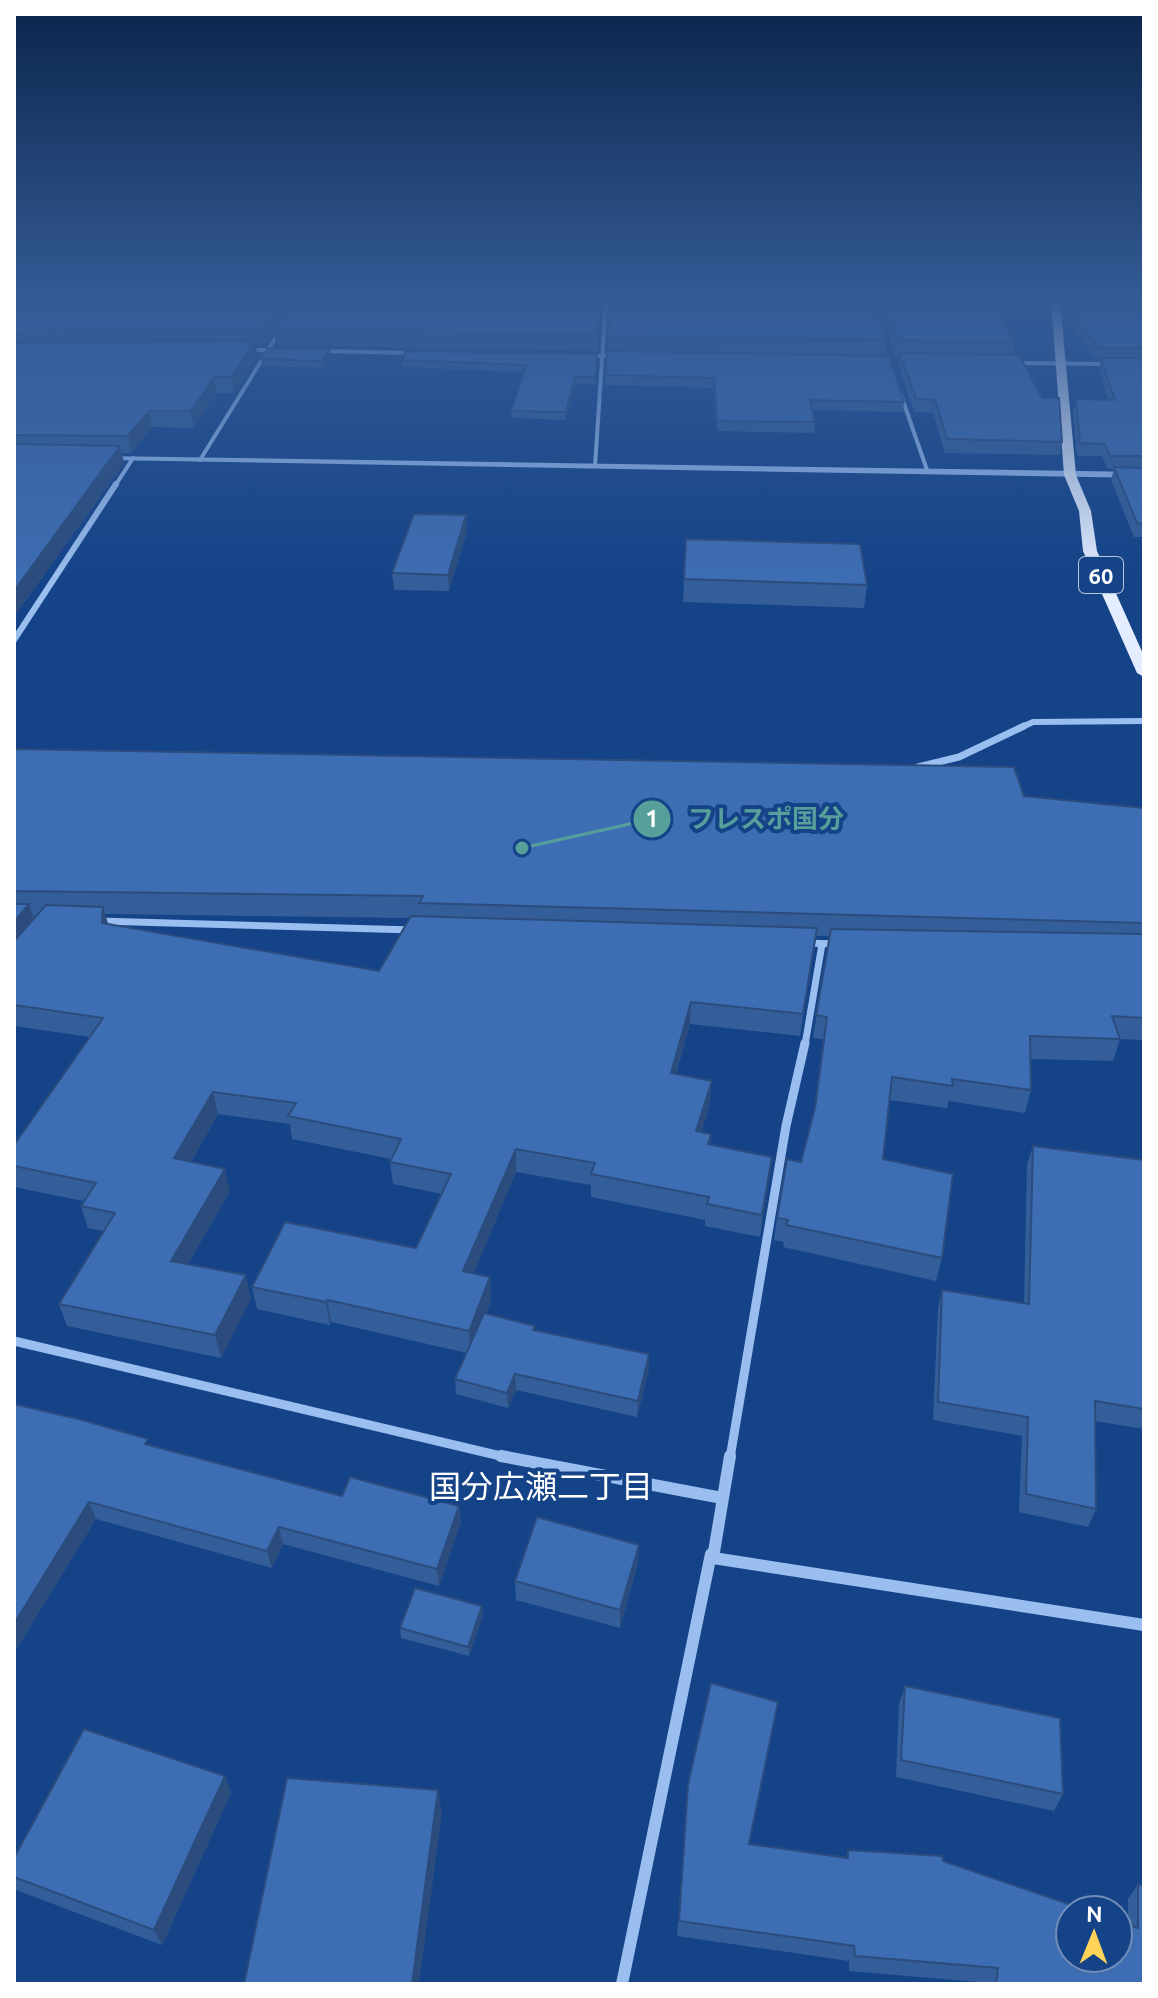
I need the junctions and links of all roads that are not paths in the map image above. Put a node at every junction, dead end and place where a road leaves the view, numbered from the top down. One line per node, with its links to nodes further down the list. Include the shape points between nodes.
1 (240, 393): 7 (street)
2 (599, 393): 8 (street)
3 (901, 393): 9 (street)
4 (1063, 393): 10 (main road, 60)
5 (89, 457): 6 (street)
6 (133, 458): 7 (street); 12 (street)
7 (200, 460): 8 (street)
8 (595, 466): 9 (street)
9 (927, 470): 10 (street)
10 (1070, 475): 11 (street); 13 (main road, 60, via 1085,511 1090,551)
11 (1144, 475)
12 (14, 640)
13 (1144, 673)
14 (1144, 721): 15 (street, via 1033,722 959,757)
15 (910, 769)
16 (96, 921): 17 (street)
17 (420, 930)
18 (791, 942): 19 (street)
19 (822, 944): 20 (street); 22 (street)
20 (852, 944)
21 (14, 1341): 22 (street, via 542,1466)
22 (722, 1498): 23 (street, via 713,1558); 24 (street)
23 (1144, 1625)
24 (622, 1984)

